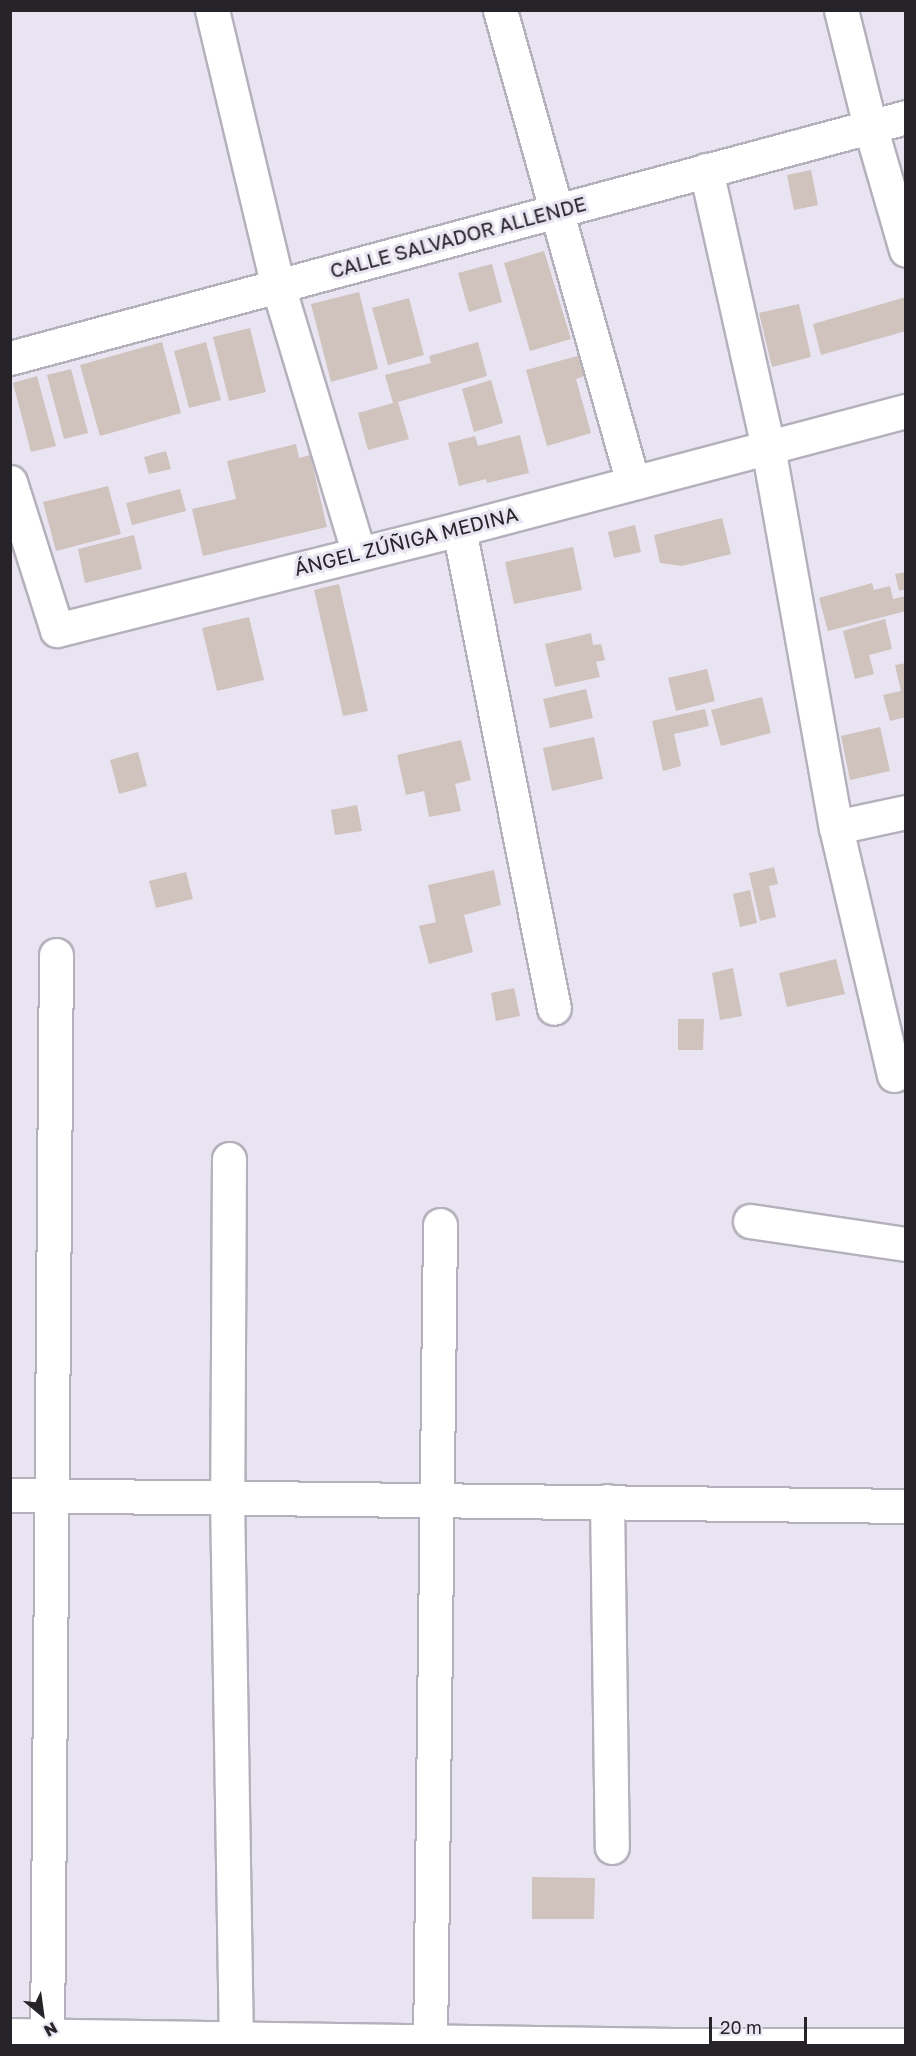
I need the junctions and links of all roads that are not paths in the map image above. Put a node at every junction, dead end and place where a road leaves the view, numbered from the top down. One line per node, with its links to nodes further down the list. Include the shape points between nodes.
1 (212, 10): 9 (street)
2 (500, 10): 7 (street)
3 (841, 10): 5 (street)
4 (906, 117): 5 (street, CALLE SALVADOR ALLENDE)
5 (870, 126): 6 (street, CALLE SALVADOR ALLENDE); 8 (street)
6 (706, 170): 7 (street, CALLE SALVADOR ALLENDE); 12 (street)
7 (557, 210): 9 (street, CALLE SALVADOR ALLENDE); 14 (street)
8 (906, 250)
9 (278, 286): 10 (street, CALLE SALVADOR ALLENDE); 16 (street)
10 (10, 358)
11 (906, 411): 12 (street, ÁNGEL ZÚÑIGA MEDINA)
12 (768, 447): 14 (street, ÁNGEL ZÚÑIGA MEDINA); 18 (street)
13 (10, 482): 16 (street, ÁNGEL ZÚÑIGA MEDINA, via 57,630)
14 (633, 482): 15 (street, ÁNGEL ZÚÑIGA MEDINA)
15 (459, 529): 16 (street, ÁNGEL ZÚÑIGA MEDINA); 20 (street)
16 (358, 554)
17 (906, 812): 18 (street)
18 (836, 828): 21 (street)
19 (56, 956): 27 (street)
20 (554, 1008)
21 (894, 1075)
22 (229, 1159): 28 (street)
23 (750, 1221): 25 (street)
24 (440, 1225): 29 (street)
25 (906, 1244)
26 (10, 1495): 27 (street)
27 (52, 1495): 28 (street); 34 (street)
28 (227, 1497): 29 (street); 35 (street)
29 (436, 1499): 30 (street); 36 (street)
30 (607, 1501): 31 (street); 32 (street)
31 (906, 1506)
32 (612, 1847)
33 (10, 2035): 34 (street)
34 (47, 2041): 35 (street)
35 (236, 2042): 36 (street)
36 (430, 2044): 37 (street)
37 (906, 2045)

